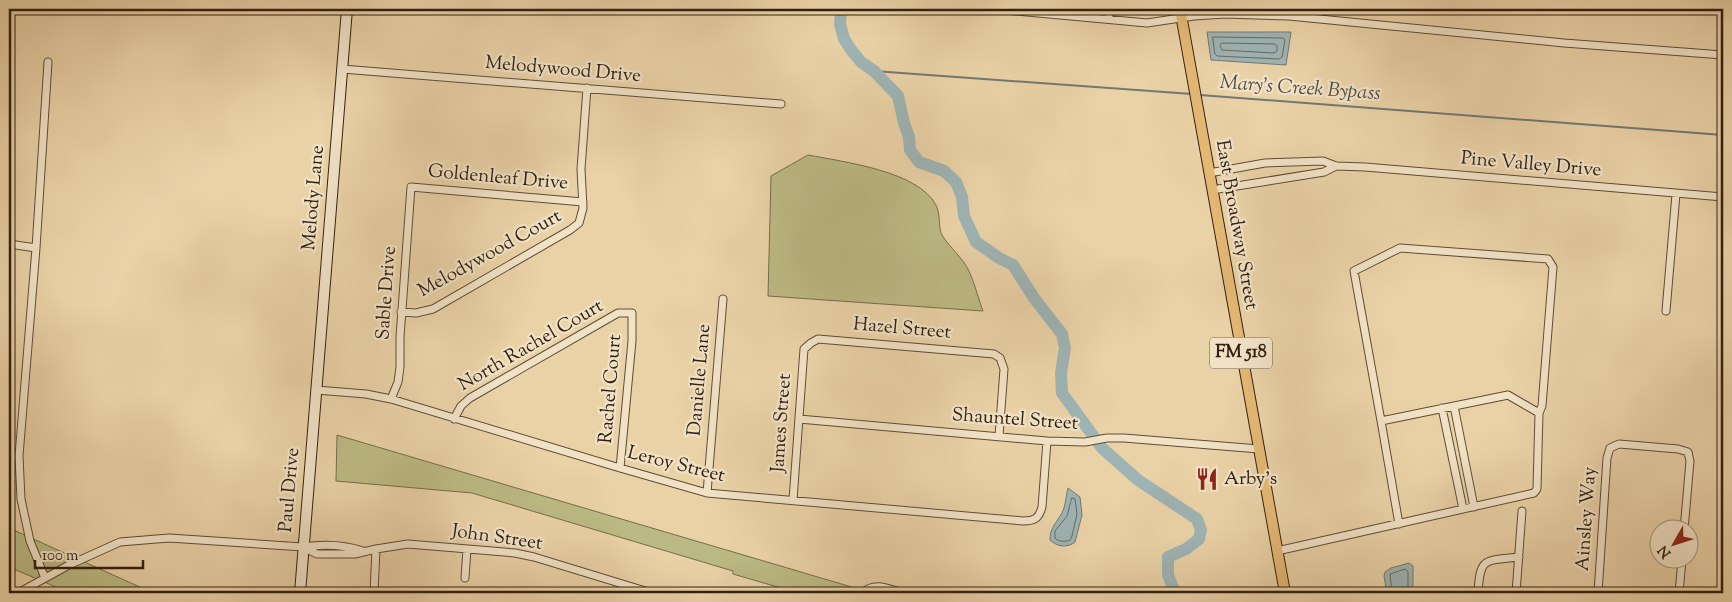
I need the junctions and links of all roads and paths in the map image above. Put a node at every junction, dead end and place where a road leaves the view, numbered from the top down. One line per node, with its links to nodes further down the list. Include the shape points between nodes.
1 (347, 9): 9 (street, Melody Lane)
2 (995, 9): 4 (street)
3 (1109, 9): 6 (street)
4 (1012, 10): 6 (street)
5 (1181, 13): 6 (street, via 1147,23); 7 (street, via 1289,16); 13 (main road, East Broadway Street / FM 518)
6 (1110, 19)
7 (1723, 55)
8 (48, 62): 20 (street)
9 (342, 69): 10 (street, Melodywood Drive); 26 (street, Melody Lane)
10 (587, 88): 11 (street, Melodywood Drive); 18 (street, Melodywood Court, via 582,151)
11 (782, 104)
12 (1336, 166): 13 (street, Pine Valley Drive, via 1323,161 1266,163); 15 (street, Pine Valley Drive, via 1324,172); 16 (street, Pine Valley Drive)
13 (1209, 173): 15 (main road, East Broadway Street / FM 518)
14 (411, 187): 18 (street, Goldenleaf Drive); 23 (street, Sable Drive)
15 (1212, 190): 36 (main road, East Broadway Street / FM 518)
16 (1676, 194): 17 (street, Pine Valley Drive); 22 (street)
17 (1723, 197)
18 (583, 202): 23 (street, Melodywood Court, via 581,219 570,230 433,309)
19 (9, 244): 20 (street)
20 (36, 248): 51 (street, via 19,456 20,499 36,561)
21 (723, 299): 38 (street, Danielle Lane)
22 (1666, 311)
23 (402, 312): 27 (street, Sable Drive, via 400,367)
24 (632, 312): 31 (street, North Rachel Court, via 618,314 470,398); 37 (street, Rachel Court)
25 (804, 349): 32 (street, James Street); 34 (street, Hazel Street, via 811,342 826,339 989,353 1000,358 1004,369)
26 (316, 390): 27 (street, Leroy Street); 45 (street, Paul Drive)
27 (391, 399): 31 (street, Leroy Street)
28 (1454, 406): 29 (street); 30 (street, via 1508,395); 40 (street)
29 (1442, 408): 33 (street); 41 (street)
30 (1538, 413): 33 (street, via 1542,406 1552,267 1548,259 1400,248 1354,270); 40 (street, via 1537,489 1534,493)
31 (454, 419): 37 (street, Leroy Street)
32 (799, 419): 34 (street, Shauntel Street); 39 (street, James Street)
33 (1382, 421): 44 (street)
34 (998, 436): 35 (street, Shauntel Street)
35 (1048, 441): 36 (street, Shauntel Street, via 1086,442 1106,438); 39 (street, Leroy Street, via 1042,507 1037,518 1030,521)
36 (1259, 449): 48 (main road, East Broadway Street / FM 518)
37 (620, 468): 38 (street, Leroy Street)
38 (707, 493): 39 (street, Leroy Street)
39 (793, 500)
40 (1474, 507): 41 (street)
41 (1463, 509): 44 (street)
42 (1522, 511): 49 (street)
43 (1685, 520): 62 (street, Ainsley Way, via 1688,452 1619,444 1610,448)
44 (1398, 524): 48 (street)
45 (303, 547): 46 (street, John Street, via 317,554 355,554); 51 (street, John Street, via 169,538 120,542); 54 (street, Paul Drive)
46 (376, 549): 47 (street, John Street, via 408,544); 55 (street)
47 (467, 549): 52 (street); 56 (street, John Street, via 534,557)
48 (1277, 551): 59 (main road, East Broadway Street / FM 518)
49 (1519, 557): 60 (street, via 1483,564); 61 (street)
50 (1681, 570): 63 (street)
51 (44, 578): 53 (street, John Street)
52 (465, 578)
53 (18, 593)
54 (300, 593)
55 (374, 593)
56 (652, 593)
57 (862, 593): 58 (street, via 878,586)
58 (903, 593)
59 (1285, 593)
60 (1478, 593)
61 (1516, 593)
62 (1598, 593)
63 (1679, 593)

